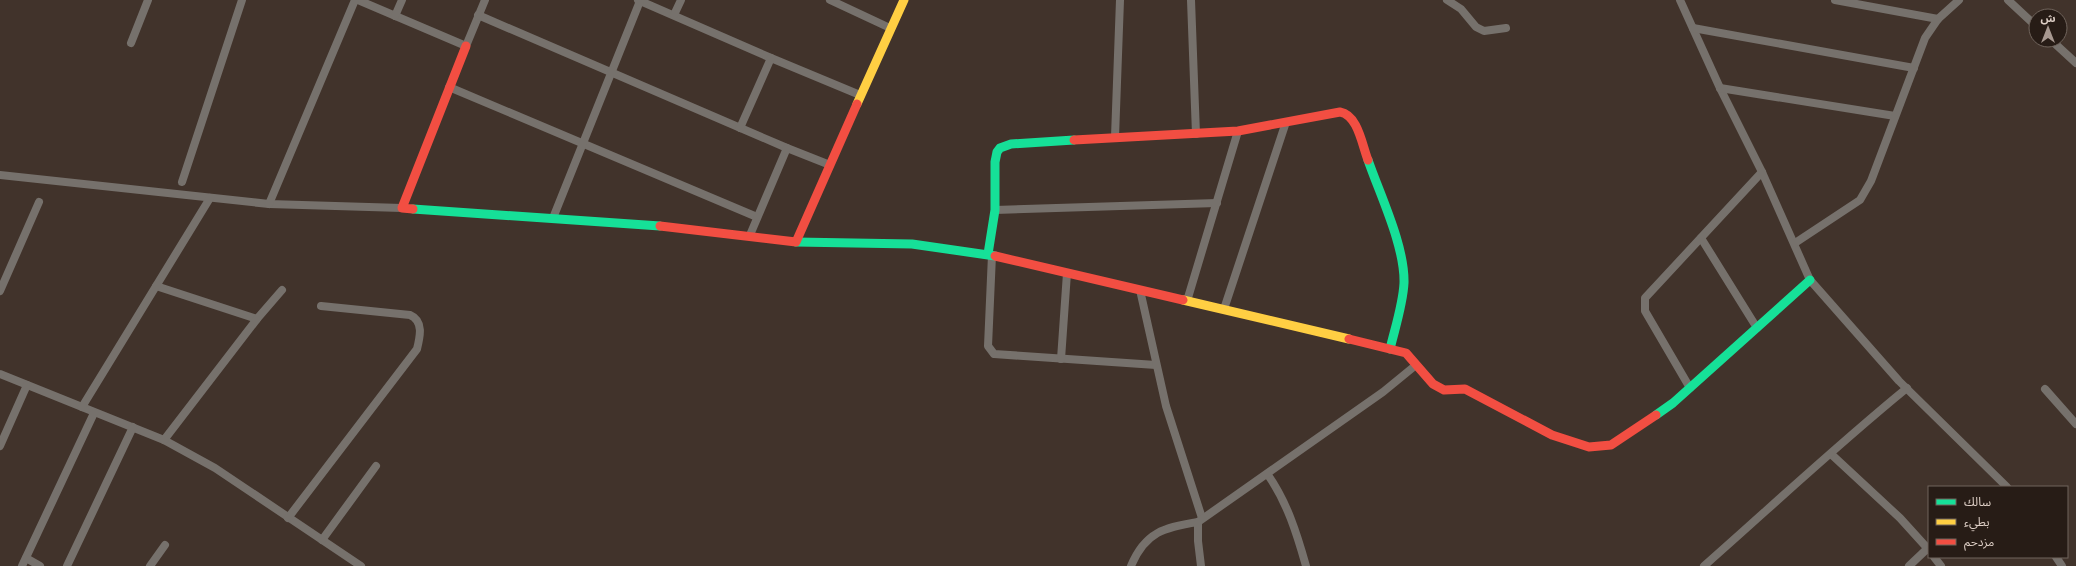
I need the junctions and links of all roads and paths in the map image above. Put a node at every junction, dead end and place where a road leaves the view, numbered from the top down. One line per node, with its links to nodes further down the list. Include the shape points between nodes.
1 (148, 0): 25 (street)
2 (242, 0): 46 (street)
3 (356, 0): 19 (street); 50 (street)
4 (402, 0): 19 (street)
5 (485, 0): 17 (street)
6 (639, 0): 18 (street); 31 (street)
7 (681, 0): 18 (street)
8 (830, 0): 22 (street)
9 (904, 0): 22 (street)
10 (1120, 0): 40 (street)
11 (1191, 0): 39 (street)
12 (1447, 0): 23 (street, via 1461,9 1476,27 1484,31)
13 (1680, 0): 24 (street)
14 (1835, 0): 20 (street)
15 (1959, 0): 20 (street)
16 (2008, 0): 21 (street)
17 (478, 15): 26 (street); 31 (street)
18 (674, 15): 28 (street)
19 (395, 16): 26 (street)
20 (1938, 19): 30 (street, via 1925,38)
21 (2028, 19)
22 (890, 28): 34 (street)
23 (1506, 28)
24 (1693, 28): 30 (street); 33 (street)
25 (131, 43)
26 (466, 46): 32 (street)
27 (2060, 48): 29 (street)
28 (771, 58): 34 (street); 37 (street)
29 (2076, 63)
30 (1914, 68): 35 (street)
31 (613, 73): 37 (street); 41 (street)
32 (449, 88): 41 (street); 51 (street)
33 (1720, 88): 35 (street); 44 (street)
34 (860, 95): 43 (street)
35 (1895, 116): 58 (street, via 1871,181 1860,200)
36 (1286, 122): 38 (street); 68 (street); 71 (street, via 1343,112 1348,113 1354,122 1398,244 1404,268 1404,285)
37 (740, 128): 42 (street)
38 (1238, 130): 39 (street); 49 (street)
39 (1196, 134): 40 (street)
40 (1115, 137): 52 (street, via 1011,144 1000,148 995,162)
41 (584, 144): 53 (street); 54 (street)
42 (787, 148): 43 (street); 53 (street)
43 (830, 165): 57 (street)
44 (1762, 172): 56 (street); 58 (street)
45 (0, 175): 47 (street)
46 (182, 182)
47 (210, 198): 50 (street); 62 (street)
48 (39, 202): 65 (street)
49 (1217, 203): 52 (street); 66 (street)
50 (269, 204): 51 (street)
51 (402, 208): 54 (street)
52 (995, 210): 59 (street)
53 (757, 217): 55 (street)
54 (553, 218): 55 (street)
55 (750, 235): 57 (street)
56 (1701, 238): 70 (street); 77 (street, via 1644,301 1645,311)
57 (796, 242): 59 (street, via 912,244)
58 (1795, 243): 61 (street)
59 (990, 254): 60 (street); 72 (street, via 990,350 994,354)
60 (1067, 273): 64 (street); 72 (street)
61 (1810, 280): 70 (street); 78 (street)
62 (156, 286): 69 (street); 80 (street)
63 (282, 290): 69 (street)
64 (1140, 290): 66 (street); 73 (street)
65 (0, 291)
66 (1187, 301): 68 (street)
67 (321, 306): 90 (street, via 410,315 416,318 421,334 417,349)
68 (1224, 309): 71 (street)
69 (257, 319): 84 (street)
70 (1757, 328): 77 (street)
71 (1390, 349): 74 (street, via 1406,353)
72 (1061, 359): 73 (street)
73 (1156, 365): 91 (street)
74 (1416, 365): 77 (street, via 1438,388 1465,389 1552,435 1589,447 1602,447 1621,440); 88 (street)
75 (0, 374): 76 (street)
76 (28, 385): 80 (street); 85 (street)
77 (1690, 388)
78 (1907, 388): 86 (street, via 1860,426); 89 (street)
79 (2045, 389): 82 (street)
80 (82, 407): 81 (street)
81 (94, 413): 83 (street); 96 (street)
82 (2076, 424)
83 (133, 427): 84 (street); 98 (street)
84 (164, 440): 90 (street, via 215,468)
85 (0, 446)
86 (1831, 454): 94 (street, via 1900,518); 104 (street)
87 (376, 466): 92 (street)
88 (1268, 475): 91 (street); 103 (street, via 1278,489 1293,521)
89 (2006, 486)
90 (288, 518): 92 (street)
91 (1200, 520): 101 (street, via 1170,526 1147,539); 102 (street)
92 (322, 540): 100 (street)
93 (165, 545): 99 (street)
94 (1928, 549): 105 (street)
95 (1935, 558): 106 (street)
96 (24, 562): 97 (street)
97 (40, 566)
98 (67, 566)
99 (150, 566)
100 (361, 566)
101 (1132, 566)
102 (1201, 566)
103 (1306, 566)
104 (1704, 566)
105 (1909, 566)
106 (1941, 566)

